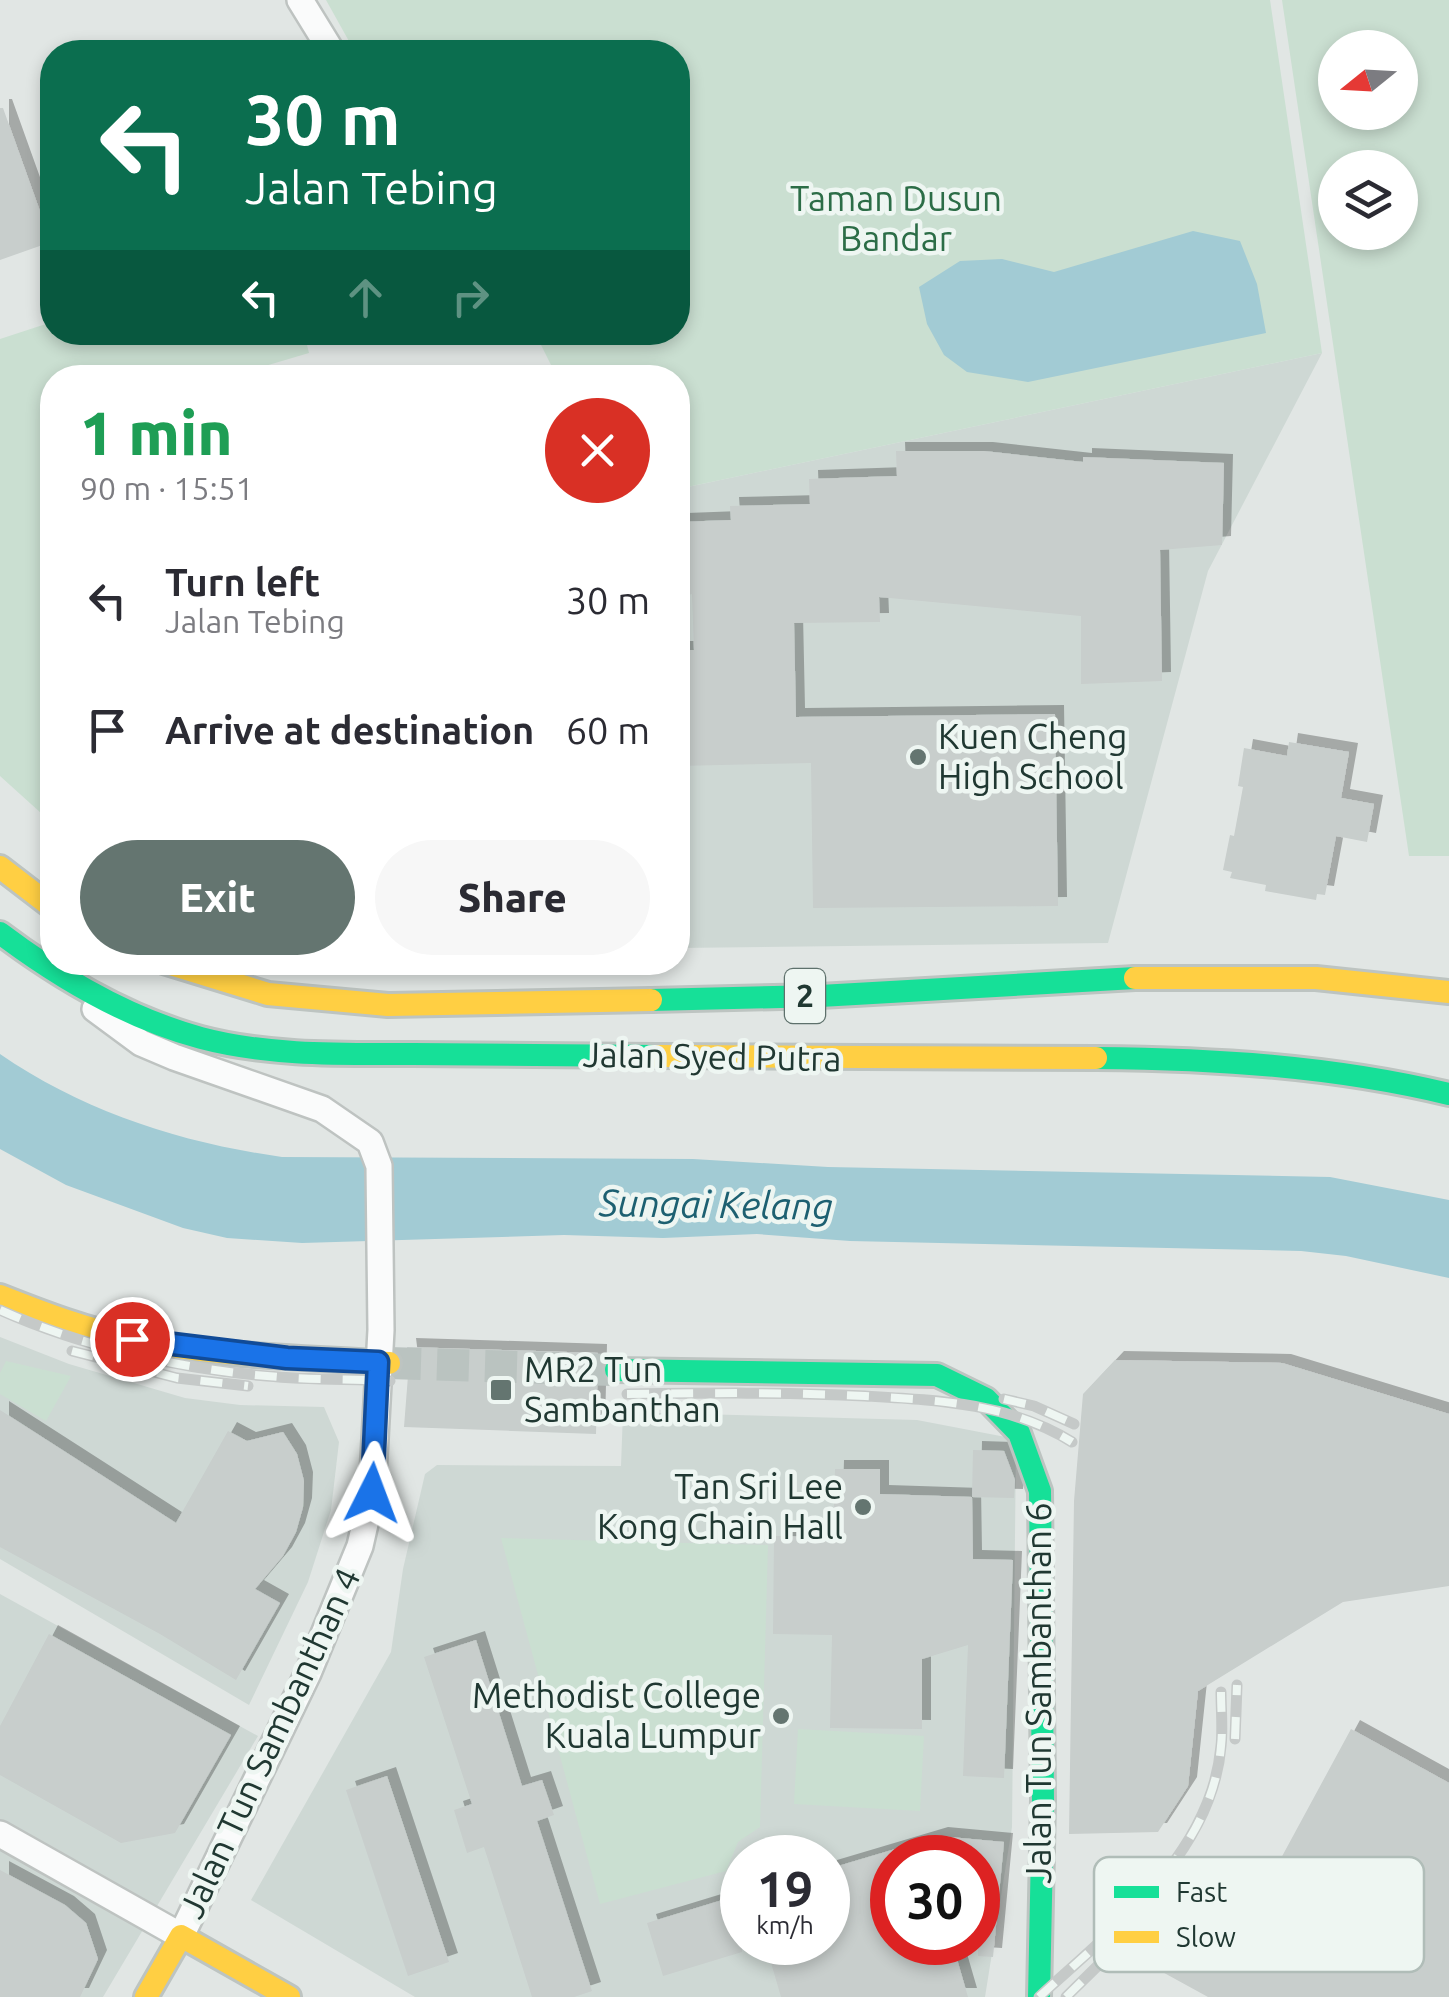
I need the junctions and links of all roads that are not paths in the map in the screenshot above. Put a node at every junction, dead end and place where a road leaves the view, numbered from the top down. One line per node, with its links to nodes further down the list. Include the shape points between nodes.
1 (300, 0): 2 (street)
2 (325, 40)
3 (0, 868): 4 (main road)
4 (40, 898)
5 (0, 933): 6 (main road, Jalan Syed Putra / 2)
6 (40, 961)
7 (61, 975): 9 (main road, Jalan Syed Putra / 2)
8 (206, 975): 10 (main road, Jalan Syed Putra / 2, via 268,994 388,1005 820,996 1149,977 1316,978)
9 (68, 980): 11 (main road, Jalan Syed Putra / 2, via 198,1037 270,1049 1208,1059 1335,1070); 13 (street, Jalan Tun Sambanthan 4, via 102,1017 141,1042 322,1109 370,1142 379,1166)
10 (1449, 992)
11 (1449, 1094)
12 (0, 1296): 13 (main road, via 132,1339)
13 (384, 1362): 16 (street, Jalan Tun Sambanthan 4, via 372,1493 360,1546 308,1673)
14 (616, 1370): 19 (main road, Jalan Tun Sambanthan 6, via 938,1375 986,1400 1020,1433 1040,1491)
15 (0, 1834): 16 (street)
16 (182, 1936): 17 (main road, Jalan Tun Sambanthan 4); 18 (main road)
17 (146, 1997)
18 (290, 1997)
19 (1039, 1997)

